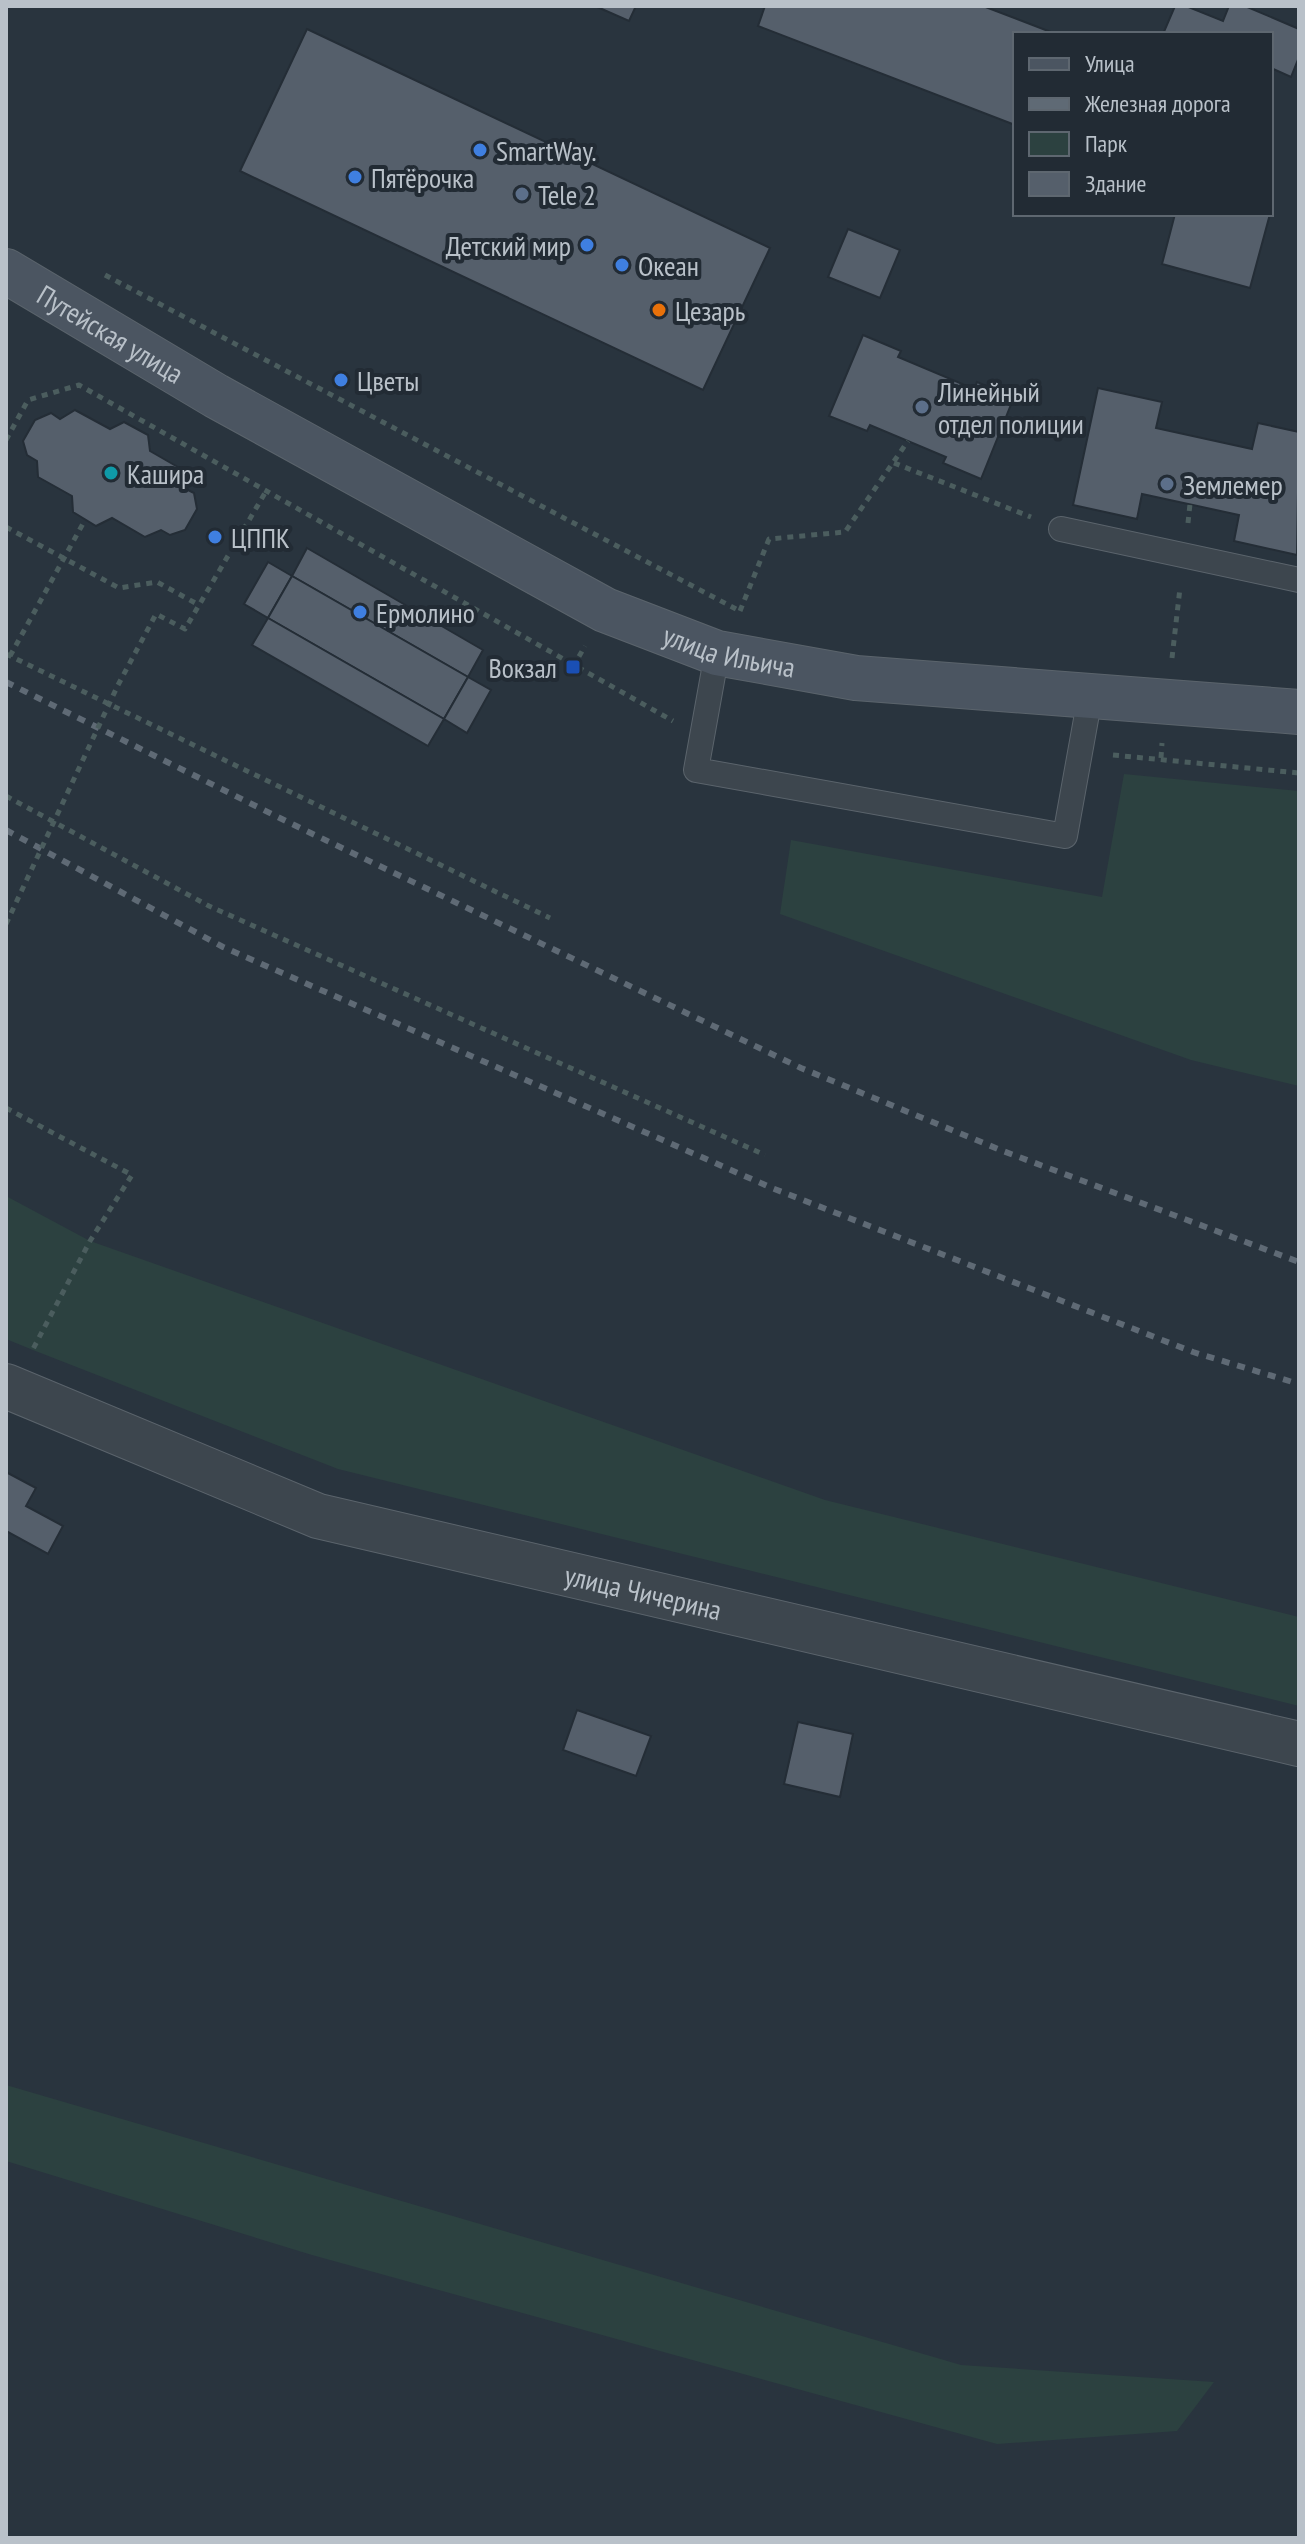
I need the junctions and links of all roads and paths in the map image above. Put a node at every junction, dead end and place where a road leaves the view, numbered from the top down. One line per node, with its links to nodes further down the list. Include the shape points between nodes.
1 (6, 271): 3 (main road, Путейская улица)
2 (99, 271): 16 (path)
3 (216, 396): 18 (main road, улица Ильича, via 605,610)
4 (6, 440): 7 (path, via 28,400 79,385)
5 (908, 441): 6 (path)
6 (894, 463): 11 (path); 16 (path, via 845,532 769,539)
7 (265, 493): 15 (path); 23 (path)
8 (1190, 504): 12 (path)
9 (85, 520): 13 (path)
10 (6, 527): 13 (path)
11 (1061, 529): 12 (lane)
12 (1184, 556): 14 (lane); 21 (path)
13 (64, 558): 15 (path, via 119,588 157,582); 19 (path)
14 (1299, 580)
15 (199, 605): 28 (path, bridge, via 185,629 156,614)
16 (740, 611): 17 (path)
17 (752, 616)
18 (717, 653): 20 (main road, улица Ильича, via 856,678); 23 (lane)
19 (8, 655): 29 (path)
20 (1090, 697): 21 (main road, улица Ильича); 24 (lane)
21 (1167, 702): 22 (main road, улица Ильича); 25 (path)
22 (1299, 712)
23 (702, 737): 24 (lane, via 696,770 1065,836)
24 (1079, 752): 25 (path)
25 (1161, 758): 26 (path)
26 (1299, 773)
27 (6, 796): 28 (path)
28 (54, 822): 30 (path, bridge); 32 (path, via 209,906)
29 (550, 918)
30 (6, 924)
31 (6, 1108): 33 (path, via 132,1175)
32 (765, 1155)
33 (10, 1388): 34 (street, улица Чичерина, via 318,1516)
34 (1299, 1744)

